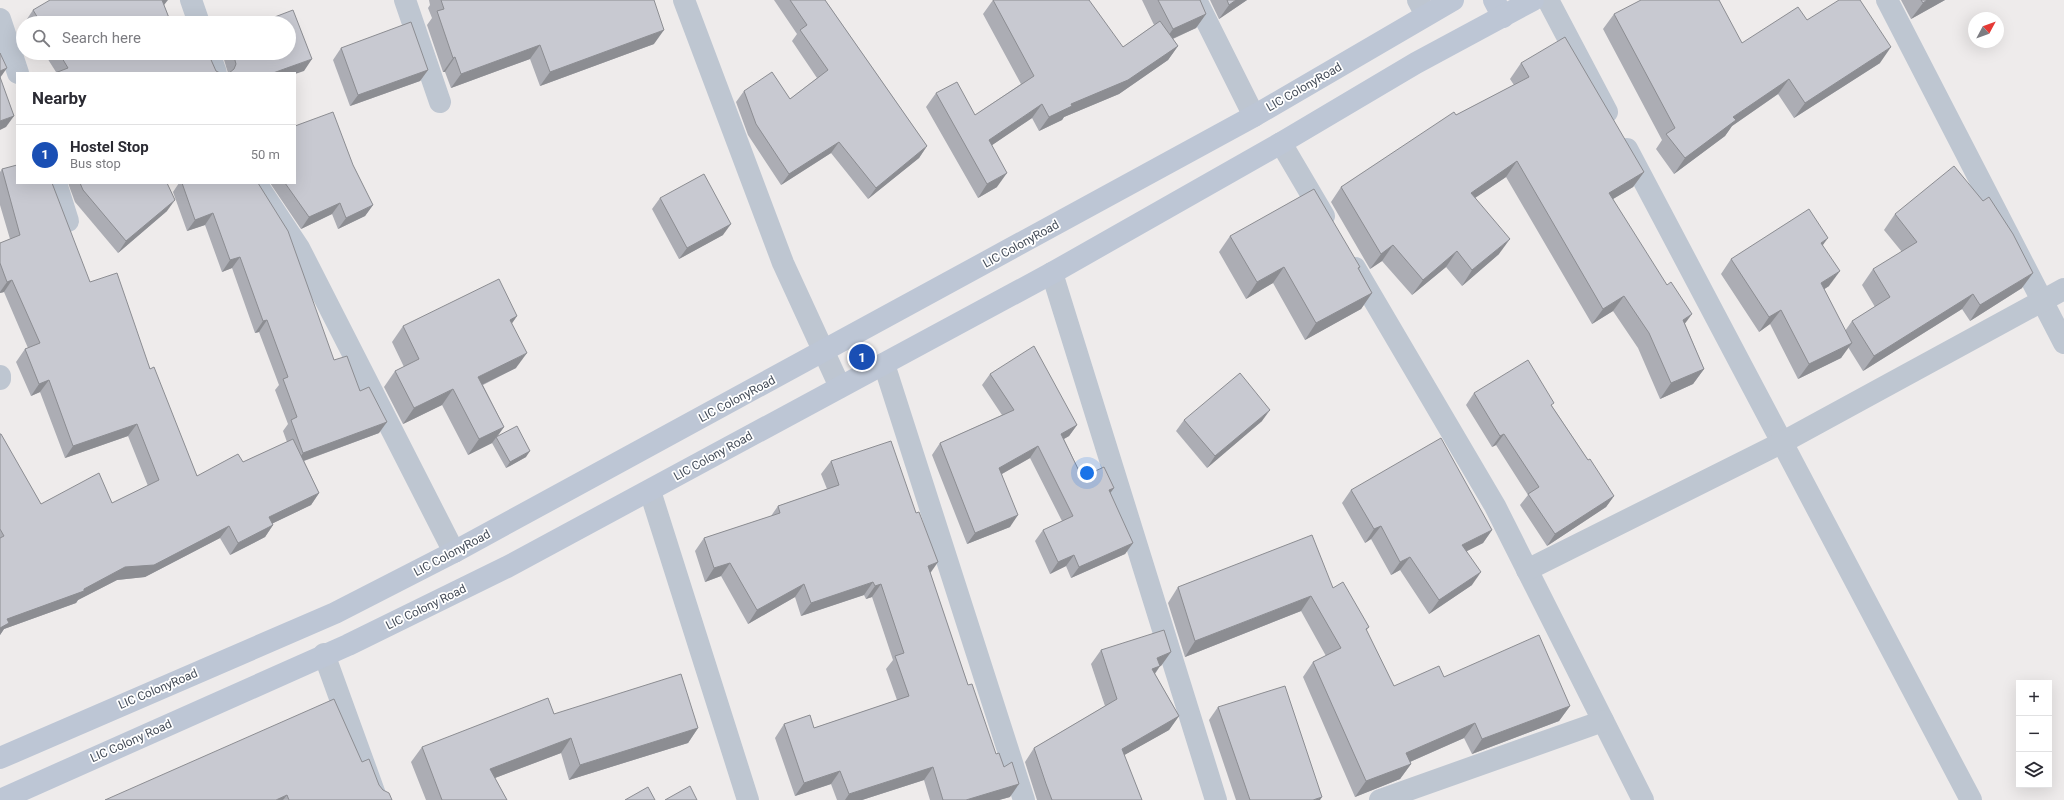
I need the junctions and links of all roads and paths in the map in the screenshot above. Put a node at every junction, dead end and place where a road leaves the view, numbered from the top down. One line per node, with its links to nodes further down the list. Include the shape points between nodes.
1 (191, 0): 11 (street)
2 (405, 0): 16 (street)
3 (684, 0): 28 (street, via 783,263)
4 (1196, 0): 17 (street)
5 (1453, 0): 9 (main road, LIC ColonyRoad)
6 (1534, 0): 10 (main road)
7 (1548, 0): 33 (street)
8 (1887, 0): 26 (street)
9 (1422, 8): 17 (main road, LIC ColonyRoad)
10 (1498, 8): 18 (main road, via 1416,63)
11 (197, 16)
12 (0, 19): 14 (street)
13 (211, 60): 15 (street)
14 (18, 72)
15 (216, 72)
16 (440, 102)
17 (1254, 116): 28 (main road, LIC ColonyRoad)
18 (1281, 143): 22 (street); 24 (main road)
19 (56, 184): 21 (street)
20 (257, 184): 35 (street, via 299,248)
21 (68, 220)
22 (1333, 232)
23 (1346, 252): 36 (street, via 1495,506)
24 (1052, 273): 29 (main road); 47 (street)
25 (2064, 289): 26 (street)
26 (2042, 300): 27 (street); 33 (street)
27 (2064, 343)
28 (824, 352): 32 (street); 35 (main road, LIC ColonyRoad)
29 (884, 364): 32 (main road); 46 (street)
30 (0, 376): 31 (street)
31 (0, 379)
32 (840, 387): 34 (main road, LIC Colony Road)
33 (1783, 442): 36 (street); 50 (street)
34 (650, 491): 38 (main road, LIC Colony Road, via 507,567); 45 (street)
35 (454, 552): 37 (main road, LIC ColonyRoad)
36 (1527, 570): 40 (street)
37 (335, 613): 38 (main road); 41 (main road, LIC ColonyRoad)
38 (348, 645): 39 (main road, LIC Colony Road)
39 (324, 654): 42 (main road, LIC Colony Road); 44 (street)
40 (1603, 721): 48 (street); 49 (street)
41 (0, 758)
42 (25, 794): 43 (main road, LIC Colony Road)
43 (0, 800)
44 (377, 800)
45 (748, 800)
46 (1024, 800)
47 (1216, 800)
48 (1380, 800)
49 (1643, 800)
50 (1971, 800)

